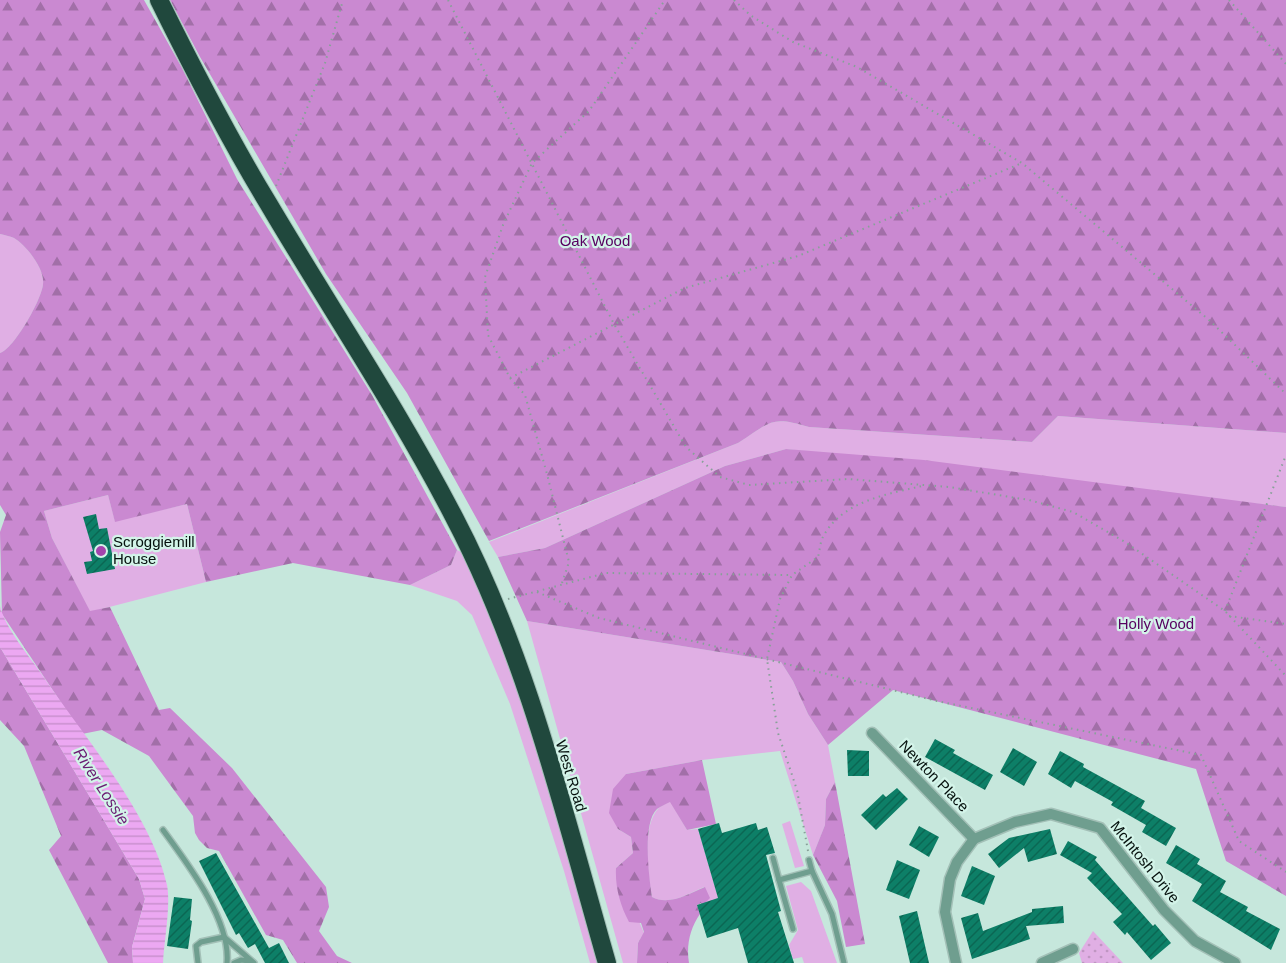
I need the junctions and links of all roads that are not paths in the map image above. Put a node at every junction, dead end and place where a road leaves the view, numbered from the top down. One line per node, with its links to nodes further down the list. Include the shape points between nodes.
1 (159, 0): 17 (highway, West Road, via 268,204 382,388 455,518 527,691)
2 (872, 733): 4 (street, Newton Place)
3 (163, 830): 10 (lane, via 214,911)
4 (974, 839): 12 (street, McIntosh Drive, via 1015,822 1051,814 1100,828 1164,910 1195,941); 19 (street, via 957,862 947,896 948,930)
5 (773, 858): 8 (lane)
6 (809, 860): 7 (lane)
7 (812, 871): 8 (lane); 18 (lane, via 832,914)
8 (779, 880): 9 (lane)
9 (793, 929)
10 (224, 937): 13 (lane, via 196,946); 14 (lane); 16 (lane)
11 (1073, 949): 20 (street)
12 (1232, 962)
13 (198, 963)
14 (227, 963)
15 (234, 963): 16 (lane)
16 (253, 963)
17 (607, 963)
18 (844, 963)
19 (956, 963)
20 (1042, 963)

